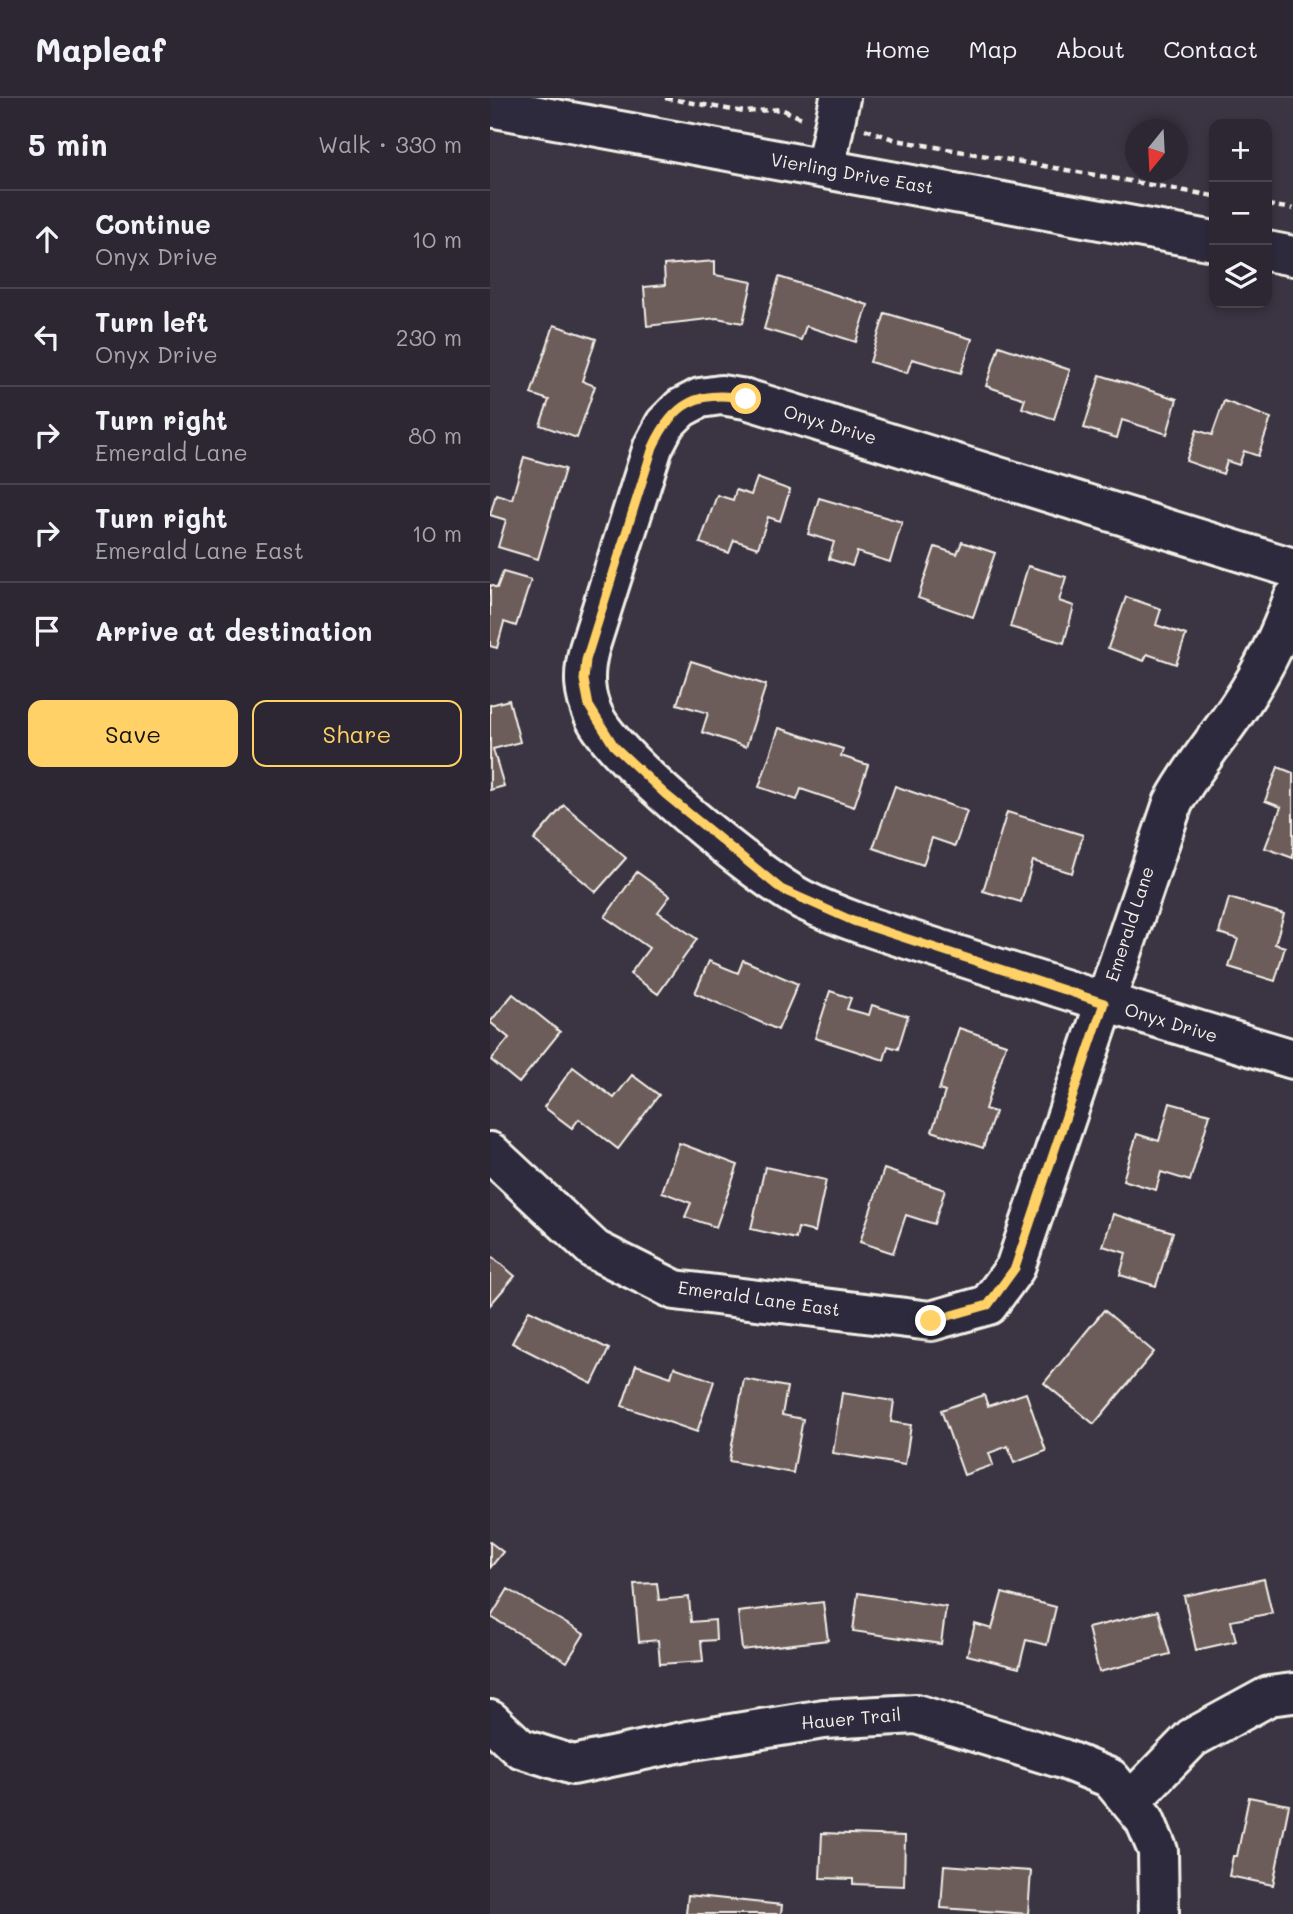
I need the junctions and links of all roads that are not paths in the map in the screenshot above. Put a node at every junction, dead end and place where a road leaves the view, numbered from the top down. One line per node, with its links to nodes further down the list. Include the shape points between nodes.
1 (490, 107): 3 (street, Vierling Drive East)
2 (837, 111): 3 (street)
3 (825, 169): 4 (street, Vierling Drive East)
4 (1209, 240)
5 (1272, 252): 6 (street)
6 (1293, 256)
7 (1293, 568): 9 (street, Onyx Drive, via 734,397 708,396 689,402 665,424 653,447 586,660 589,706 614,746 665,794 793,895 853,921)
8 (1293, 599): 9 (street, Emerald Lane, via 1255,681 1173,803)
9 (1104, 1003): 10 (street, Onyx Drive); 12 (street, Emerald Lane, via 1015,1268)
10 (1293, 1059)
11 (490, 1152): 12 (street, Emerald Lane East, via 595,1250 675,1290 931,1321)
12 (988, 1305)
13 (1293, 1693): 15 (street, via 1269,1696 1192,1738)
14 (490, 1720): 15 (street, Hauer Trail, via 520,1748 573,1765 824,1719 916,1714 1110,1778)
15 (1130, 1802): 16 (street, Hauer Trail, via 1145,1820 1158,1851)
16 (1159, 1914)

